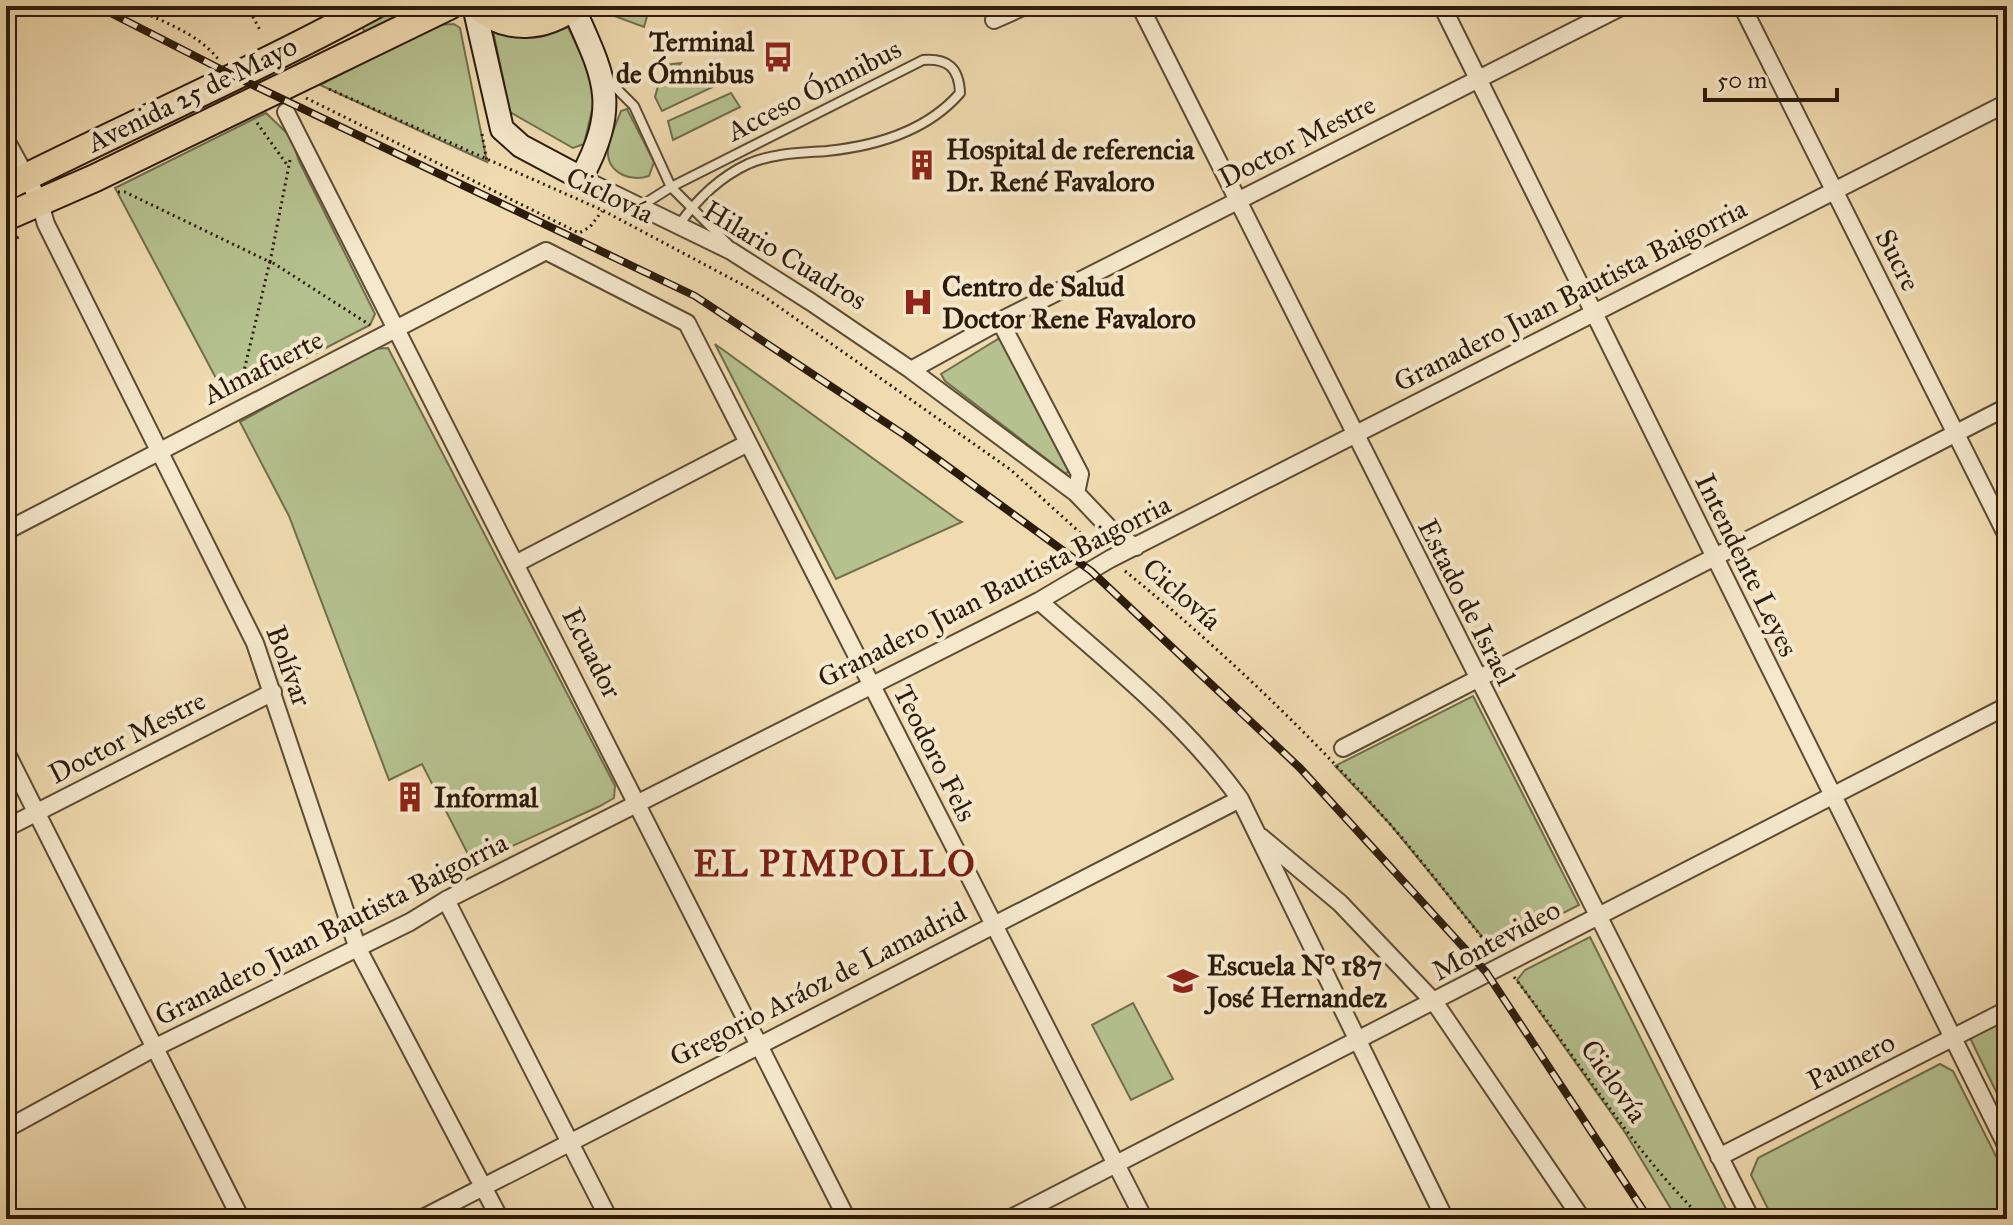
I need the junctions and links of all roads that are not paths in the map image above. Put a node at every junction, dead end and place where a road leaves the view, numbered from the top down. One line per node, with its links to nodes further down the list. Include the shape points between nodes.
1 (373, 6): 19 (main road, Avenida 25 de Mayo)
2 (449, 6): 19 (main road, Avenida 25 de Mayo, via 95,178)
3 (476, 6): 4 (main road, via 493,17 526,25 543,23); 16 (street, Hilario Cuadros, via 502,129 521,146)
4 (573, 6): 11 (street)
5 (1025, 6): 10 (street)
6 (1140, 6): 20 (street, Estado de Israel)
7 (1442, 6): 12 (street, Intendente Leyes)
8 (1623, 6): 12 (street, Doctor Mestre)
9 (1742, 6): 18 (street, Sucre)
10 (991, 13)
11 (603, 75): 16 (street, via 606,109); 17 (lane, via 634,106)
12 (1478, 79): 20 (street, Doctor Mestre); 27 (street, Intendente Leyes)
13 (2007, 103): 18 (street, Granadero Juan Bautista Baigorria)
14 (286, 112): 29 (street, Ecuador)
15 (6, 140): 19 (street, Bolívar)
16 (581, 178): 21 (street, Hilario Cuadros)
17 (671, 187): 21 (lane, Acceso Ómnibus); 22 (lane); 22 (lane, Acceso Ómnibus, via 923,60 951,64 960,79 960,93 949,107 899,135 865,146 774,156 749,164)
18 (1834, 189): 27 (street, Granadero Juan Bautista Baigorria); 32 (street, Sucre)
19 (29, 197): 23 (main road, Avenida 25 de Mayo); 35 (street, Bolívar)
20 (1237, 201): 28 (street, Doctor Mestre); 33 (street, Estado de Israel)
21 (639, 207): 24 (street, Hilario Cuadros)
22 (692, 207): 24 (lane, Acceso Ómnibus); 26 (lane)
23 (6, 217)
24 (679, 226): 26 (street, Hilario Cuadros)
25 (546, 251): 29 (street, Almafuerte); 34 (street, Teodoro Fels, via 687,323)
26 (736, 254): 30 (street, Hilario Cuadros)
27 (1594, 313): 33 (street, Granadero Juan Bautista Baigorria); 40 (street, Intendente Leyes)
28 (1000, 321): 30 (street, Doctor Mestre); 36 (street, via 1080,474)
29 (390, 332): 35 (street, Almafuerte); 41 (street, Ecuador)
30 (911, 370): 36 (street, Hilario Cuadros)
31 (2007, 407): 32 (street)
32 (1955, 433): 38 (street, Sucre); 40 (street)
33 (1354, 435): 39 (street, Granadero Juan Bautista Baigorria); 43 (street, Estado de Israel)
34 (748, 443): 41 (street); 44 (street, Teodoro Fels)
35 (160, 448): 37 (street, Almafuerte); 45 (street, Bolívar, via 255,643)
36 (1076, 493): 39 (street, Hilario Cuadros, via 1115,534)
37 (6, 531)
38 (2007, 536)
39 (1136, 547): 42 (street, Granadero Juan Bautista Baigorria)
40 (1714, 556): 43 (street); 49 (street, Intendente Leyes)
41 (517, 563): 51 (street, Ecuador)
42 (1039, 601): 44 (street, Granadero Juan Bautista Baigorria); 50 (street, via 1171,719)
43 (1476, 678): 47 (street); 56 (street, Estado de Israel)
44 (870, 683): 51 (street, Granadero Juan Bautista Baigorria); 57 (street, Teodoro Fels)
45 (273, 692): 52 (street, Doctor Mestre); 58 (street, Bolívar)
46 (2007, 706): 49 (street, Montevideo)
47 (1343, 748)
48 (6, 752): 52 (street)
49 (1833, 797): 56 (street, Montevideo); 61 (street, Intendente Leyes)
50 (1240, 799): 54 (street); 57 (street, Gregorio Aráoz de Lamadrid)
51 (638, 803): 55 (street, Granadero Juan Bautista Baigorria); 63 (street, Ecuador)
52 (35, 813): 53 (street, Doctor Mestre); 64 (street)
53 (6, 828)
54 (1256, 834): 59 (street, via 1340,903); 62 (street)
55 (446, 900): 58 (street, Granadero Juan Bautista Baigorria); 66 (street)
56 (1596, 916): 59 (street, Montevideo); 68 (street, Estado de Israel)
57 (993, 923): 63 (street, Gregorio Aráoz de Lamadrid); 69 (street, Teodoro Fels)
58 (358, 949): 64 (street, Granadero Juan Bautista Baigorria); 70 (street, Bolívar)
59 (1435, 1003): 62 (street, Montevideo); 79 (street)
60 (2007, 1010): 61 (street, Paunero)
61 (1952, 1038): 67 (street, Intendente Leyes); 68 (street, Paunero)
62 (1357, 1042): 69 (street, Montevideo); 78 (street)
63 (758, 1044): 66 (street, Gregorio Aráoz de Lamadrid); 75 (street, Ecuador)
64 (156, 1047): 65 (street, Granadero Juan Bautista Baigorria); 71 (street)
65 (6, 1129)
66 (569, 1141): 70 (street, Gregorio Aráoz de Lamadrid); 74 (street)
67 (2007, 1147)
68 (1719, 1157): 80 (street, Estado de Israel)
69 (1116, 1165): 76 (street, Montevideo); 77 (street, Teodoro Fels)
70 (484, 1186): 72 (street, Gregorio Aráoz de Lamadrid); 73 (street, Bolívar)
71 (241, 1219)
72 (421, 1219)
73 (500, 1219)
74 (609, 1219)
75 (847, 1219)
76 (1009, 1219)
77 (1144, 1219)
78 (1445, 1219)
79 (1582, 1219)
80 (1751, 1219)

